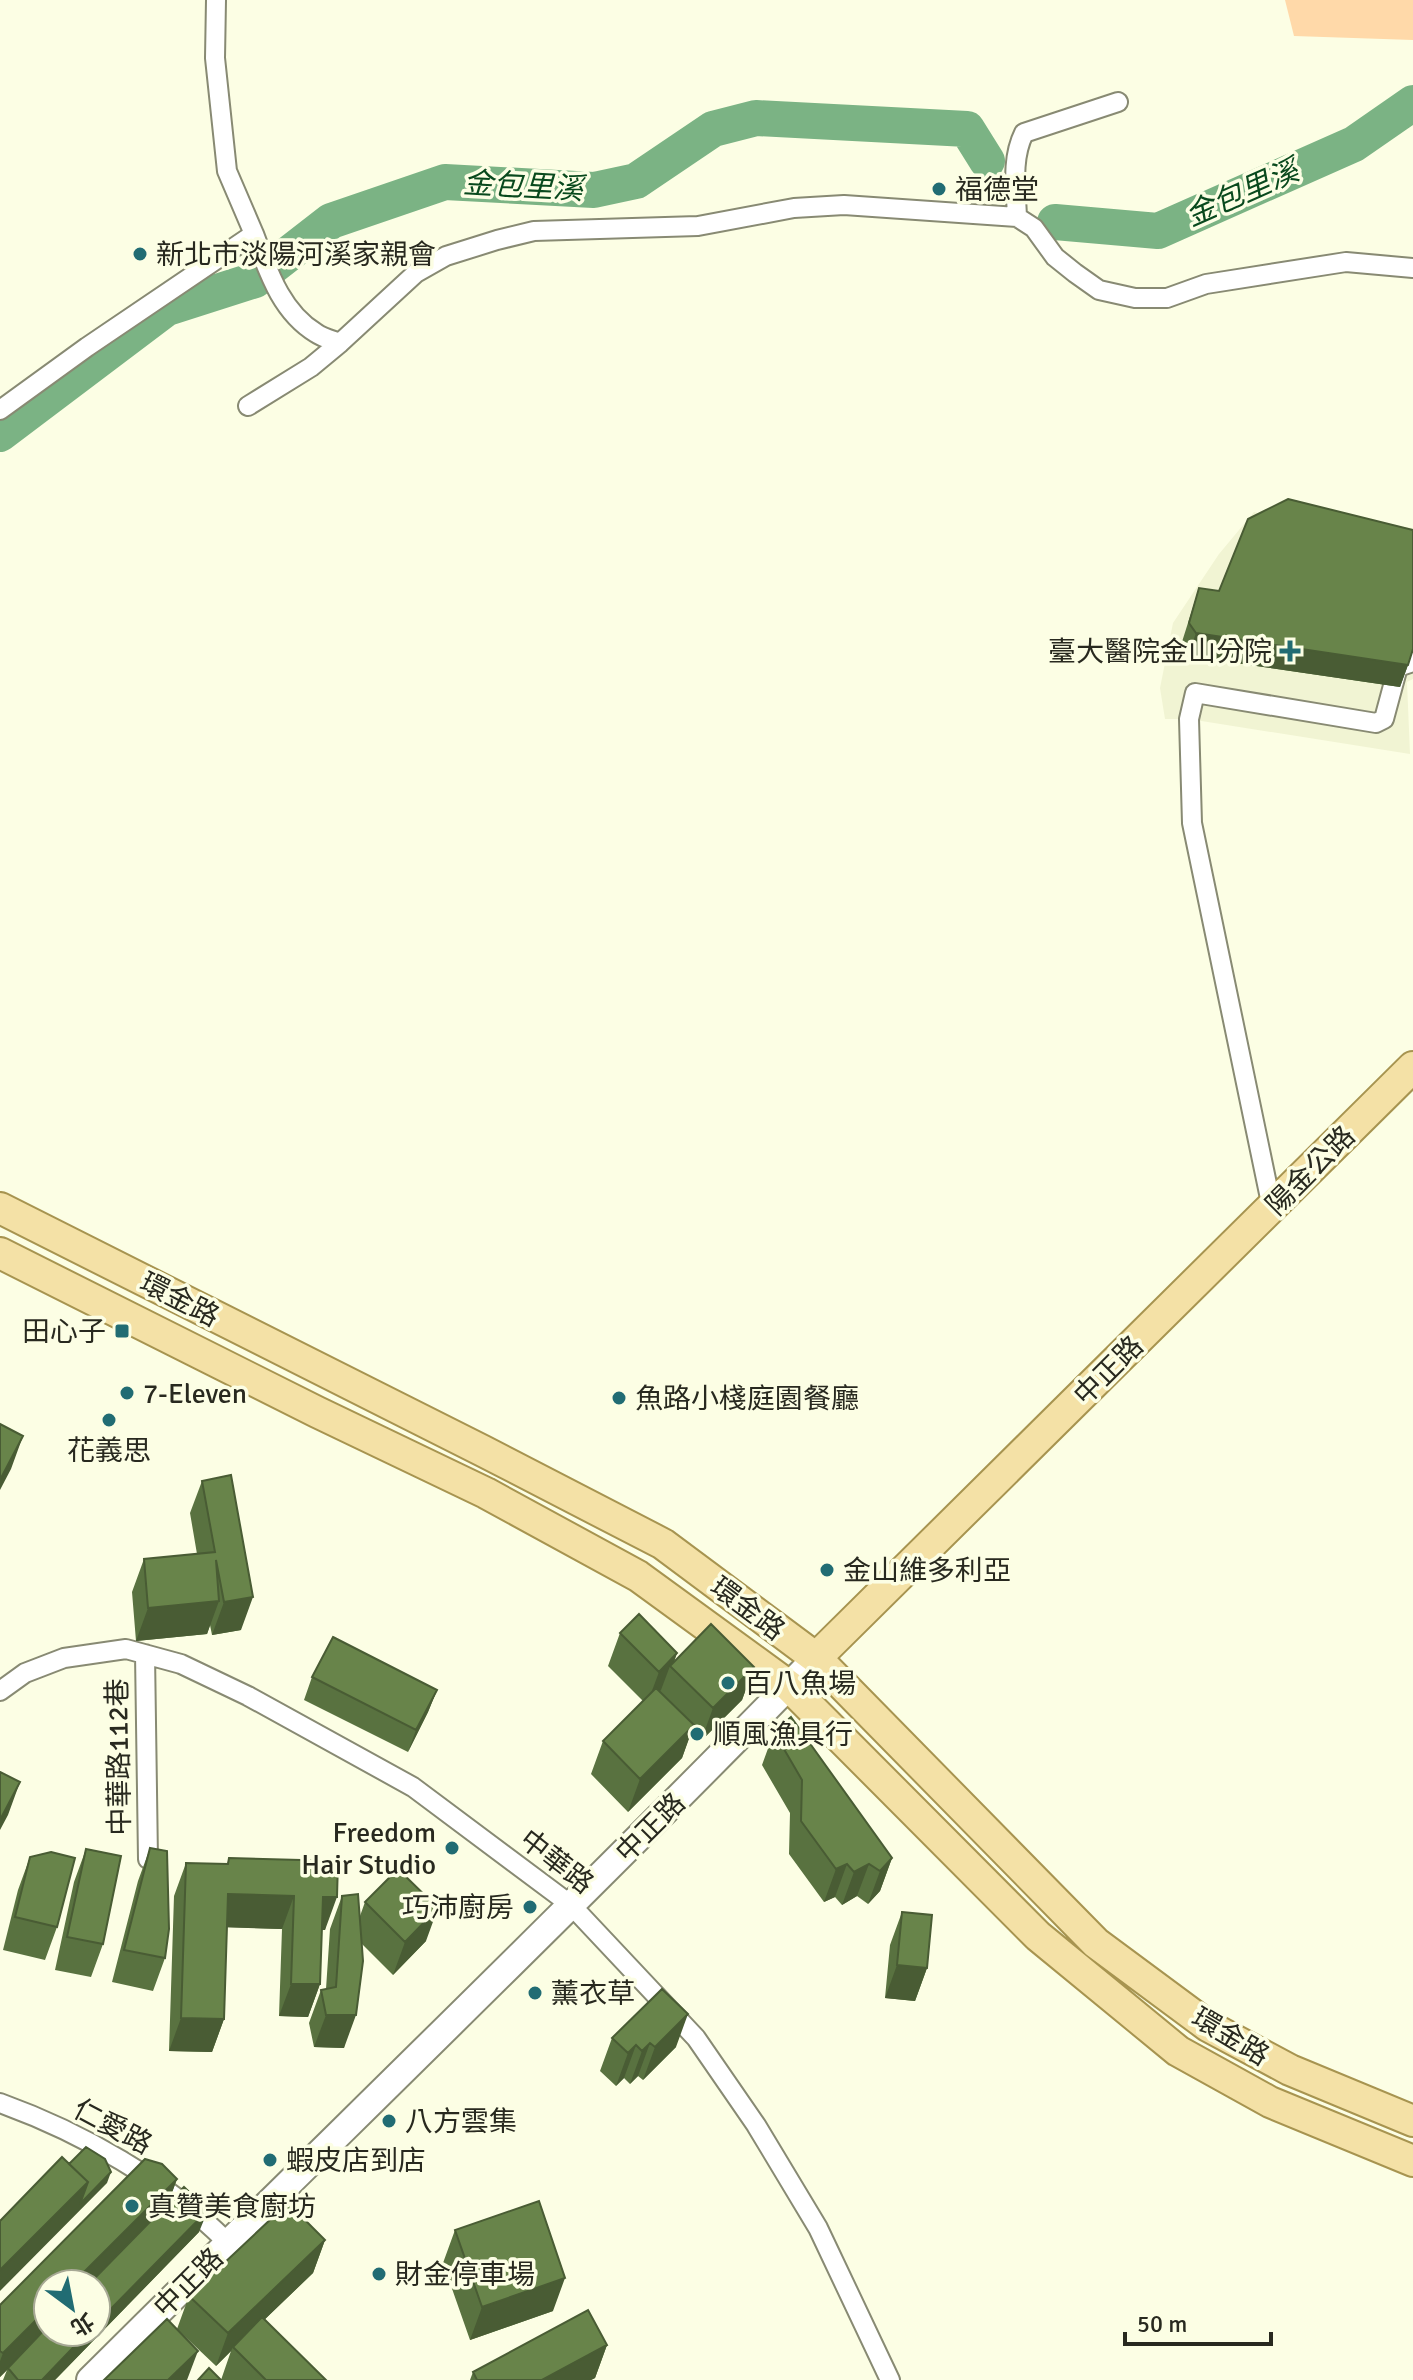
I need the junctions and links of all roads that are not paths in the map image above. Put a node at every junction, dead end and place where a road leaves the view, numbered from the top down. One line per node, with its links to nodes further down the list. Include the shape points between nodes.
1 (216, 0): 4 (street, via 215,58 227,171)
2 (1118, 102): 3 (street, via 1024,133 1015,163)
3 (1017, 217): 5 (street, via 1034,228 1055,257 1099,290 1135,298 1167,298 1206,284 1346,262); 6 (street, via 844,205 794,208 698,226 534,231 446,256 416,273)
4 (254, 234): 6 (street, via 288,309 315,333); 8 (street)
5 (1413, 268)
6 (340, 343): 7 (street)
7 (248, 406)
8 (0, 410)
9 (1413, 662): 12 (street, via 1398,667 1384,719 1376,723 1195,693 1189,719 1192,823)
10 (1413, 1067): 12 (main road, 陽金公路)
11 (0, 1208): 16 (main road, 環金路, via 663,1544)
12 (1272, 1208): 14 (main road, 陽金公路)
13 (0, 1253): 17 (main road, 環金路, via 486,1493 624,1568)
14 (1207, 1272): 16 (main road, 中正路)
15 (145, 1654): 18 (street, 中華路, via 126,1649 64,1658 25,1673); 19 (street, 中華路112巷); 20 (street, 中華路, via 230,1687 413,1787)
16 (816, 1658): 17 (street, 中正路); 22 (main road, 環金路, via 1096,1943 1208,2026 1290,2070)
17 (789, 1686): 20 (street, 中正路); 23 (main road, 環金路, via 1038,1936 1178,2051 1270,2102)
18 (0, 1691)
19 (148, 1859)
20 (571, 1905): 24 (street, 中正路); 26 (street, 中華路, via 696,2038 756,2125 818,2228)
21 (0, 2103): 24 (street, 仁愛路, via 33,2115 200,2215)
22 (1413, 2121)
23 (1413, 2161)
24 (227, 2242): 25 (street, 中正路)
25 (90, 2380)
26 (890, 2380)

